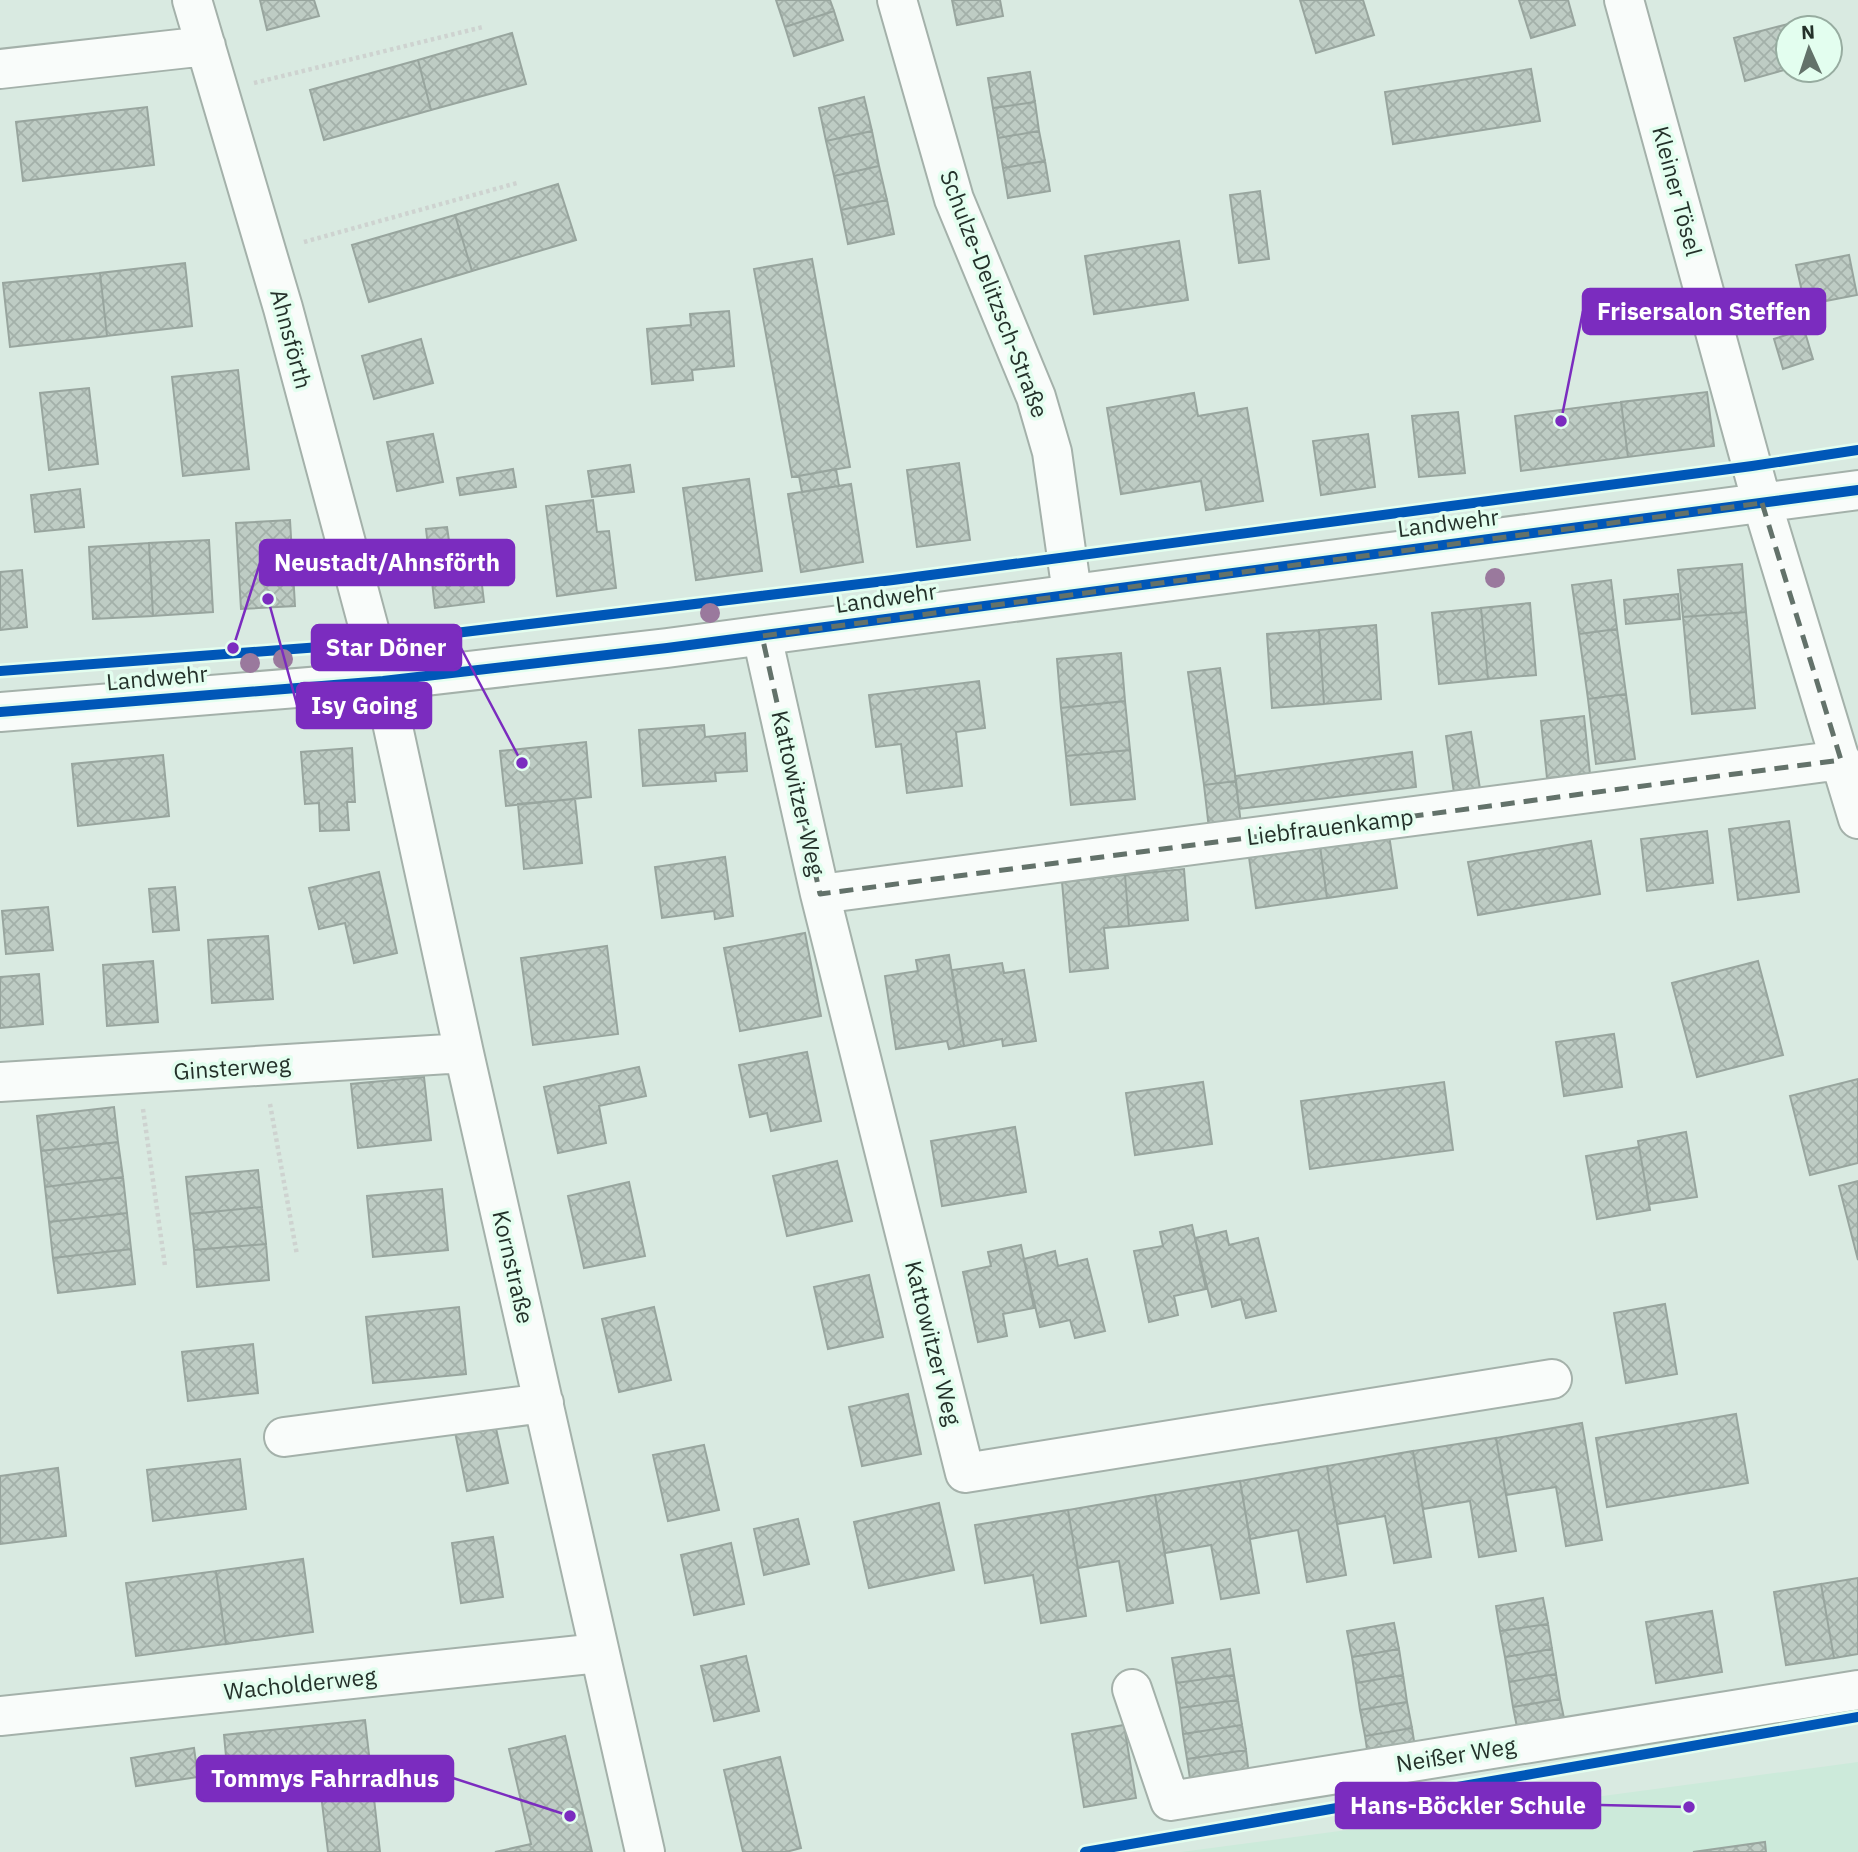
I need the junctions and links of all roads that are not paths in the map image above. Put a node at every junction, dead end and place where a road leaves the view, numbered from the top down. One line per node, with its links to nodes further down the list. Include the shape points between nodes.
1 (192, 0): 4 (street, Ahnsförth)
2 (897, 0): 8 (street, Schulze-Delitzsch-Straße, via 954,200 1037,397 1052,452)
3 (1624, 0): 7 (street, Kleiner Tösel)
4 (206, 46): 5 (street); 10 (street, Ahnsförth)
5 (0, 69)
6 (1858, 490): 7 (street, Landwehr)
7 (1762, 503): 8 (street, Landwehr); 12 (street, Kleiner Tösel)
8 (1072, 593): 9 (street, Landwehr)
9 (762, 635): 10 (street, Landwehr); 14 (street, Kattowitzer Weg)
10 (383, 681): 11 (street, Landwehr); 15 (street, Kornstraße)
11 (0, 712)
12 (1841, 760): 13 (street, Kleiner Tösel); 14 (street, Liebfrauenkamp)
13 (1858, 819)
14 (820, 894): 17 (street, Kattowitzer Weg, via 965,1473)
15 (464, 1053): 16 (street, Ginsterweg); 18 (street, Kornstraße)
16 (0, 1082)
17 (1552, 1379)
18 (544, 1403): 19 (street); 20 (street, Kornstraße)
19 (284, 1437)
20 (599, 1653): 23 (street, Wacholderweg); 24 (street, Kornstraße)
21 (1132, 1689): 22 (street, Neißer Weg, via 1170,1801)
22 (1858, 1690)
23 (0, 1716)
24 (645, 1852)

